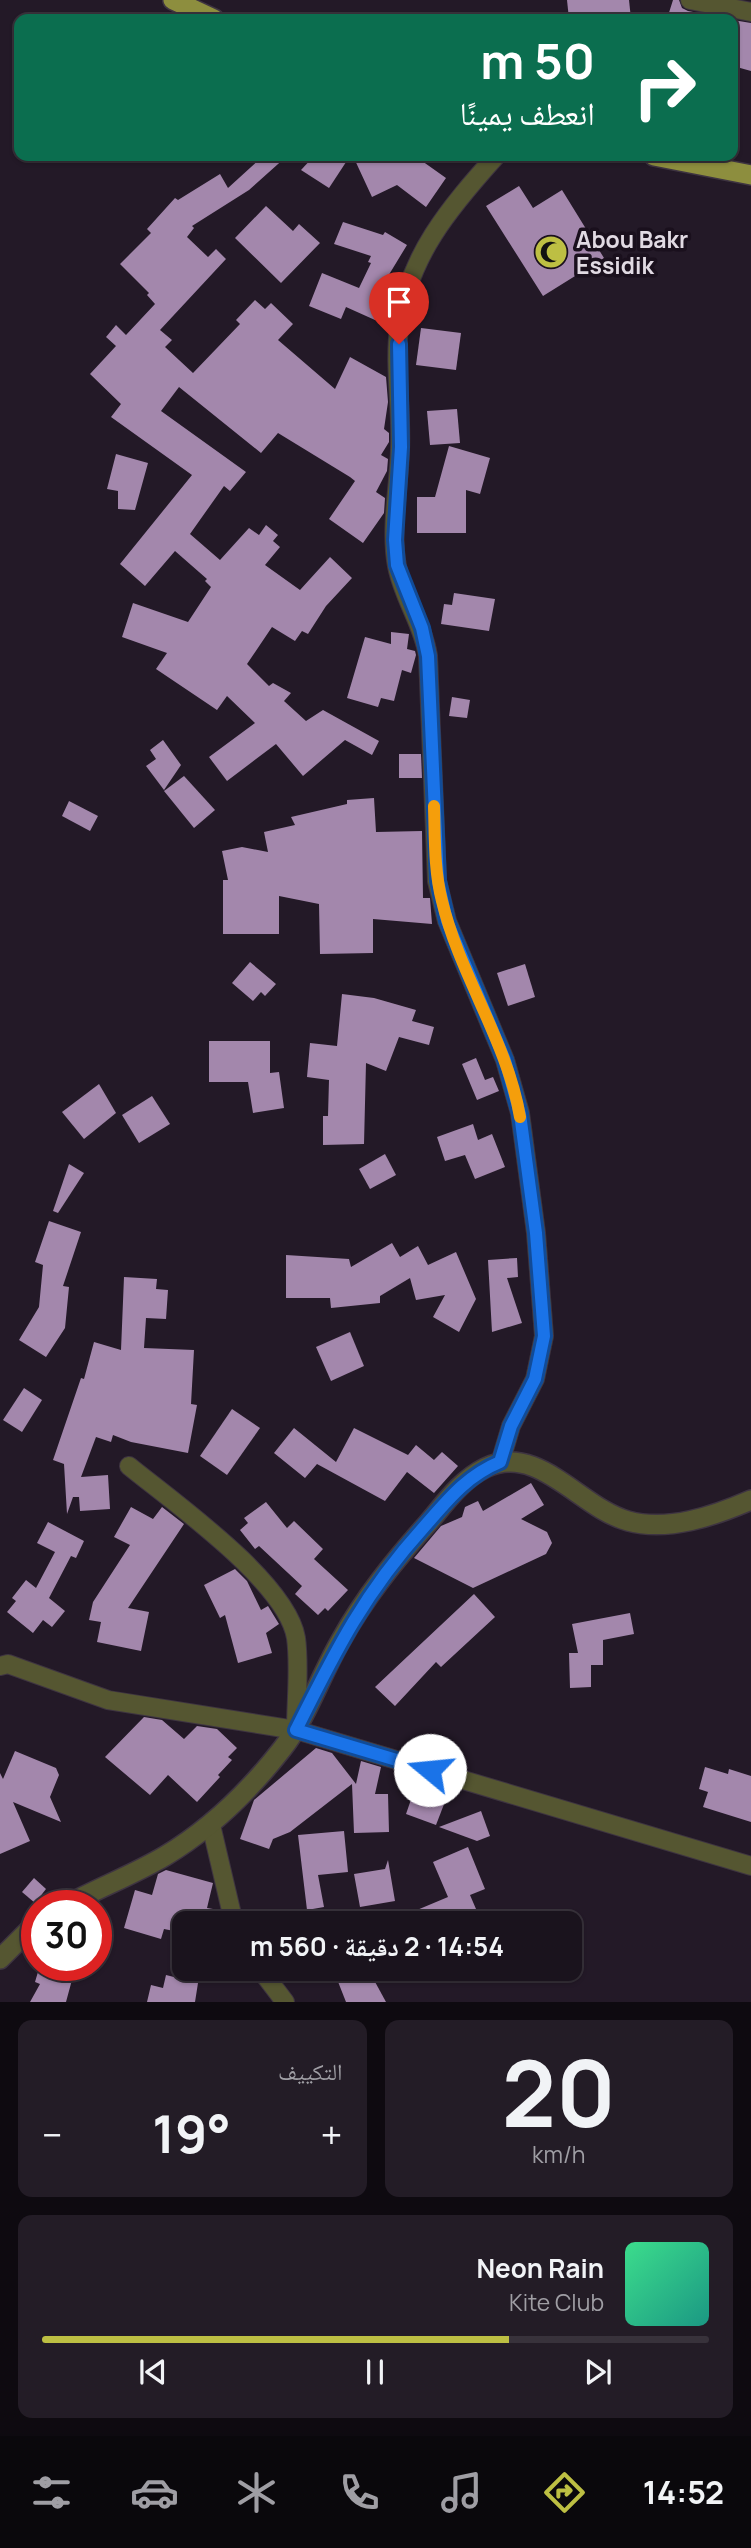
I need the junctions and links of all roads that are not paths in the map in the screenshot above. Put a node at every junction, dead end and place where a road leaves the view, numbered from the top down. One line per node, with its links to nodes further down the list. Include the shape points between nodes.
1 (173, 0): 4 (main road)
2 (690, 0): 3 (street)
3 (751, 12)
4 (204, 14)
5 (492, 161): 8 (street, via 441,220 420,253 407,291 398,328 401,447 395,540 402,583 422,628 428,656 439,891 505,1060 520,1114 536,1233 544,1336 535,1379 511,1426)
6 (679, 161): 7 (main road)
7 (751, 175)
8 (500, 1462): 10 (street, via 532,1466 613,1516 643,1524 701,1518); 12 (street, via 454,1492 386,1572 338,1645)
9 (129, 1466): 12 (street, via 258,1575 285,1609 296,1637)
10 (751, 1500)
11 (0, 1666): 12 (street, via 9,1664 108,1700)
12 (296, 1730): 13 (street); 14 (street)
13 (211, 1825): 15 (street, via 165,1856); 16 (street)
14 (751, 1866)
15 (97, 1890)
16 (231, 1911)
17 (21, 1938): 18 (street)
18 (0, 1959)
19 (269, 1981): 20 (street)
20 (285, 2002)

